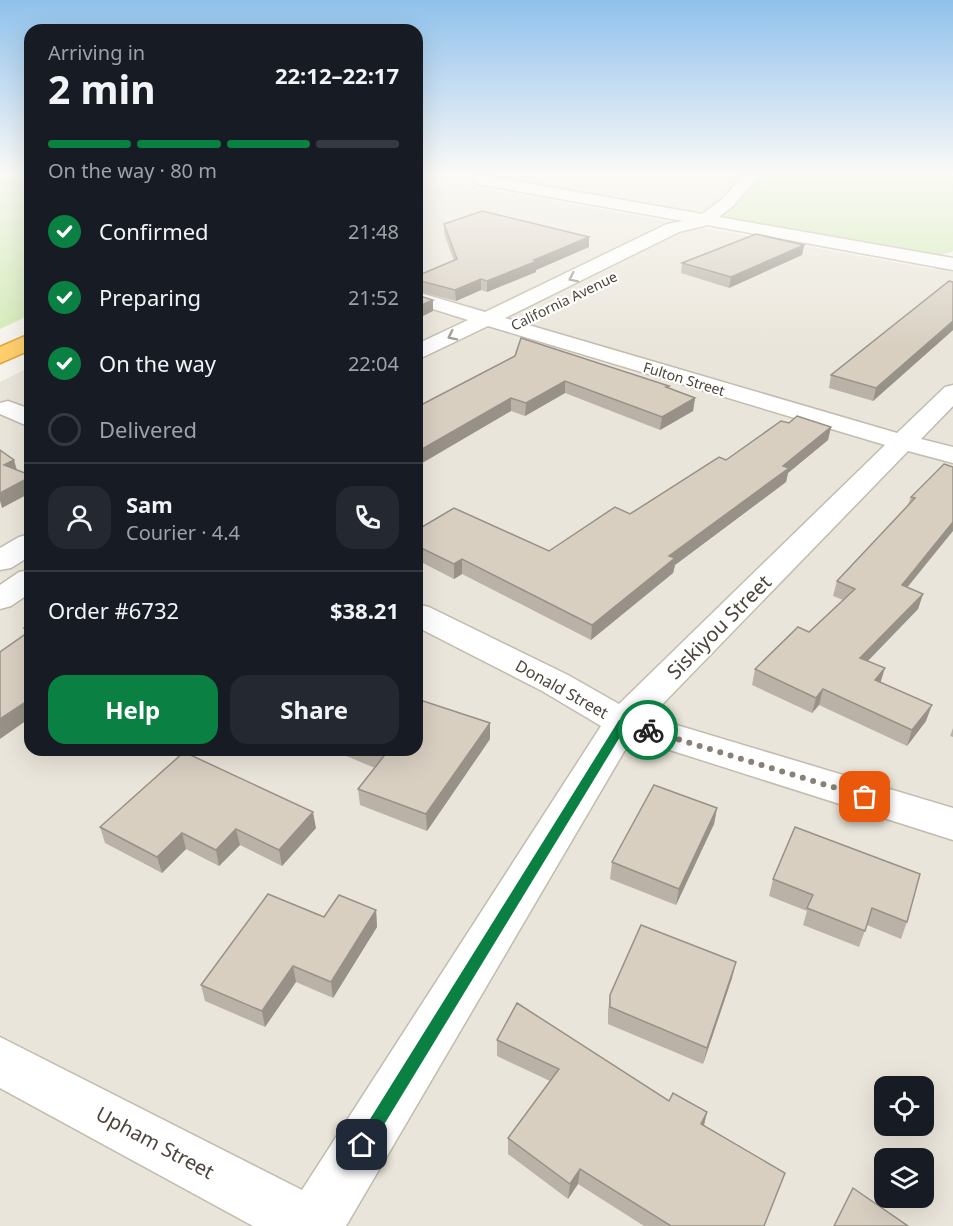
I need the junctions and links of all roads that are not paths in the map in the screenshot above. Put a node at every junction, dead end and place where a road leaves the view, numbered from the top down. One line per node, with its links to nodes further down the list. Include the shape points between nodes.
1 (664, 232): 8 (street, California Avenue, one-way to 8)
2 (699, 232): 9 (street, California Avenue)
3 (770, 232): 5 (street)
4 (953, 251): 5 (street)
5 (929, 259): 6 (street)
6 (953, 264)
7 (423, 300): 8 (street, Fulton Street)
8 (487, 319): 9 (street, Fulton Street); 11 (street, California Avenue, one-way to 11)
9 (512, 327): 13 (street, California Avenue); 17 (street, Fulton Street)
10 (24, 344): 12 (highway)
11 (423, 350)
12 (0, 356)
13 (423, 371)
14 (953, 392): 17 (street, Siskiyou Street)
15 (8, 408): 16 (street)
16 (24, 416)
17 (903, 442): 18 (street, Fulton Street); 24 (street, Siskiyou Street)
18 (953, 454)
19 (24, 547): 20 (street)
20 (0, 561)
21 (24, 583): 22 (street)
22 (0, 599)
23 (423, 617): 24 (street, Donald Street, via 555,683)
24 (623, 723): 25 (street, Donald Street); 27 (street, Siskiyou Street)
25 (953, 824)
26 (0, 1061): 27 (street, Upham Street)
27 (312, 1226)

